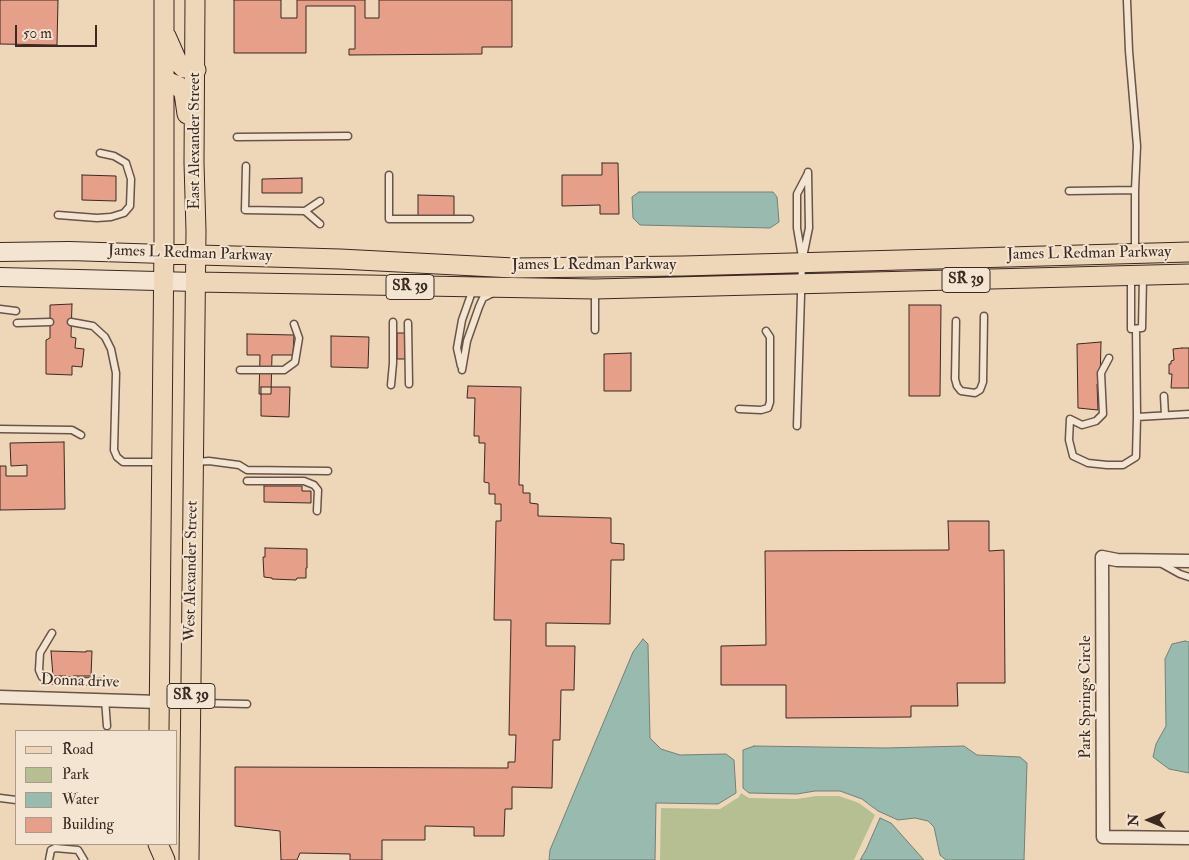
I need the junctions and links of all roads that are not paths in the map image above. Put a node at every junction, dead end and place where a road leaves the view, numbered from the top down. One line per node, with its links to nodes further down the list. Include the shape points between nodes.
1 (164, 0): 4 (main road, East Alexander Street)
2 (195, 0): 5 (main road, East Alexander Street)
3 (1127, 1): 13 (lane, via 1137,146)
4 (164, 32): 5 (main road, via 177,61 184,68); 6 (main road, East Alexander Street)
5 (196, 70): 10 (main road, East Alexander Street)
6 (164, 80): 10 (main road, via 180,87 184,93); 22 (main road, East Alexander Street)
7 (348, 136): 8 (lane)
8 (237, 137)
9 (100, 153): 17 (lane, via 126,162 132,180 130,206 124,213 111,217)
10 (194, 163): 24 (main road, East Alexander Street)
11 (246, 166): 16 (lane, via 245,210)
12 (389, 175): 18 (lane, via 389,219)
13 (1134, 190): 14 (lane); 21 (lane)
14 (1069, 191)
15 (320, 202): 16 (lane)
16 (305, 211): 19 (lane)
17 (58, 215)
18 (470, 219)
19 (320, 224)
20 (1189, 252): 21 (main road, James L Redman Parkway / SR 39)
21 (1132, 253): 25 (main road, James L Redman Parkway / SR 39); 32 (main road, via 1116,265 1012,269)
22 (164, 254): 23 (main road, James L Redman Parkway, via 69,251); 24 (main road, James L Redman Parkway / SR 39); 33 (main road, East Alexander Street / SR 39)
23 (3, 255)
24 (196, 255): 27 (main road, James L Redman Parkway / SR 39); 34 (main road, East Alexander Street)
25 (802, 262): 25 (lane, via 809,228 808,172 797,194); 28 (main road, James L Redman Parkway / SR 39); 35 (lane)
26 (1189, 262): 30 (main road, via 1148,263)
27 (480, 266): 28 (main road, James L Redman Parkway / SR 39); 36 (main road, via 472,274 462,277 397,278)
28 (630, 266): 37 (main road, via 585,276 494,278 478,282)
29 (1189, 274): 30 (main road, James L Redman Parkway / SR 39)
30 (1137, 276): 32 (main road, James L Redman Parkway / SR 39); 50 (lane); 50 (lane)
31 (0, 277): 33 (main road, James L Redman Parkway)
32 (988, 279): 35 (main road, James L Redman Parkway / SR 39)
33 (164, 282): 34 (main road, James L Redman Parkway); 65 (main road, West Alexander Street / SR 39)
34 (196, 282): 36 (main road, James L Redman Parkway / SR 39); 66 (main road, West Alexander Street / SR 39)
35 (801, 285): 39 (main road, James L Redman Parkway / SR 39); 62 (lane)
36 (371, 286): 37 (main road, James L Redman Parkway / SR 39)
37 (473, 288): 38 (main road, James L Redman Parkway / SR 39); 38 (lane, via 457,348 462,370 467,341 483,298)
38 (500, 288): 39 (main road, James L Redman Parkway / SR 39)
39 (595, 289): 51 (lane)
40 (0, 309): 41 (lane)
41 (16, 311)
42 (984, 316): 43 (lane, via 983,382 980,390 975,392 961,391 955,379)
43 (956, 321)
44 (50, 322): 47 (lane)
45 (71, 322): 65 (lane, via 93,326 110,349 116,373 114,450 117,457 123,462)
46 (393, 322): 55 (lane)
47 (17, 323)
48 (408, 323): 56 (lane)
49 (294, 324): 54 (lane, via 299,338 295,362 284,370)
50 (1136, 329): 61 (lane)
51 (595, 330)
52 (766, 331): 58 (lane, via 770,337 768,408)
53 (1109, 358): 61 (lane, via 1102,374 1103,414 1096,421 1082,425 1070,419 1069,440 1073,456 1088,463 1107,465 1123,464 1136,457)
54 (240, 370)
55 (390, 384)
56 (409, 384)
57 (1164, 396): 60 (lane)
58 (739, 409)
59 (1189, 414): 60 (lane)
60 (1165, 416): 61 (lane)
61 (1138, 417)
62 (797, 426)
63 (0, 429): 64 (lane, via 72,430)
64 (81, 435)
65 (162, 462): 66 (main road); 77 (main road, West Alexander Street / SR 39)
66 (194, 462): 67 (lane, via 239,465 247,470); 78 (main road, West Alexander Street / SR 39)
67 (328, 471)
68 (247, 480): 69 (lane, via 304,480 318,490)
69 (317, 511)
70 (1156, 560): 71 (street, Park Springs Circle); 72 (lane); 84 (street, Park Springs Circle, via 1102,557 1103,838)
71 (1189, 560)
72 (1189, 577)
73 (52, 633): 74 (lane, via 40,653 42,677)
74 (105, 682)
75 (0, 697): 76 (street, Donna drive)
76 (105, 699): 77 (street, Donna drive); 80 (lane)
77 (159, 702): 78 (lane); 81 (main road, West Alexander Street / SR 39)
78 (191, 702): 79 (lane); 91 (main road, West Alexander Street / SR 39)
79 (247, 704)
80 (107, 726)
81 (159, 730)
82 (0, 798): 83 (lane)
83 (15, 800)
84 (1189, 838)
85 (158, 845): 89 (main road)
86 (158, 845): 90 (main road)
87 (49, 860): 88 (lane, via 49,854 55,848 78,850)
88 (84, 860)
89 (157, 860)
90 (165, 860)
91 (189, 860)

